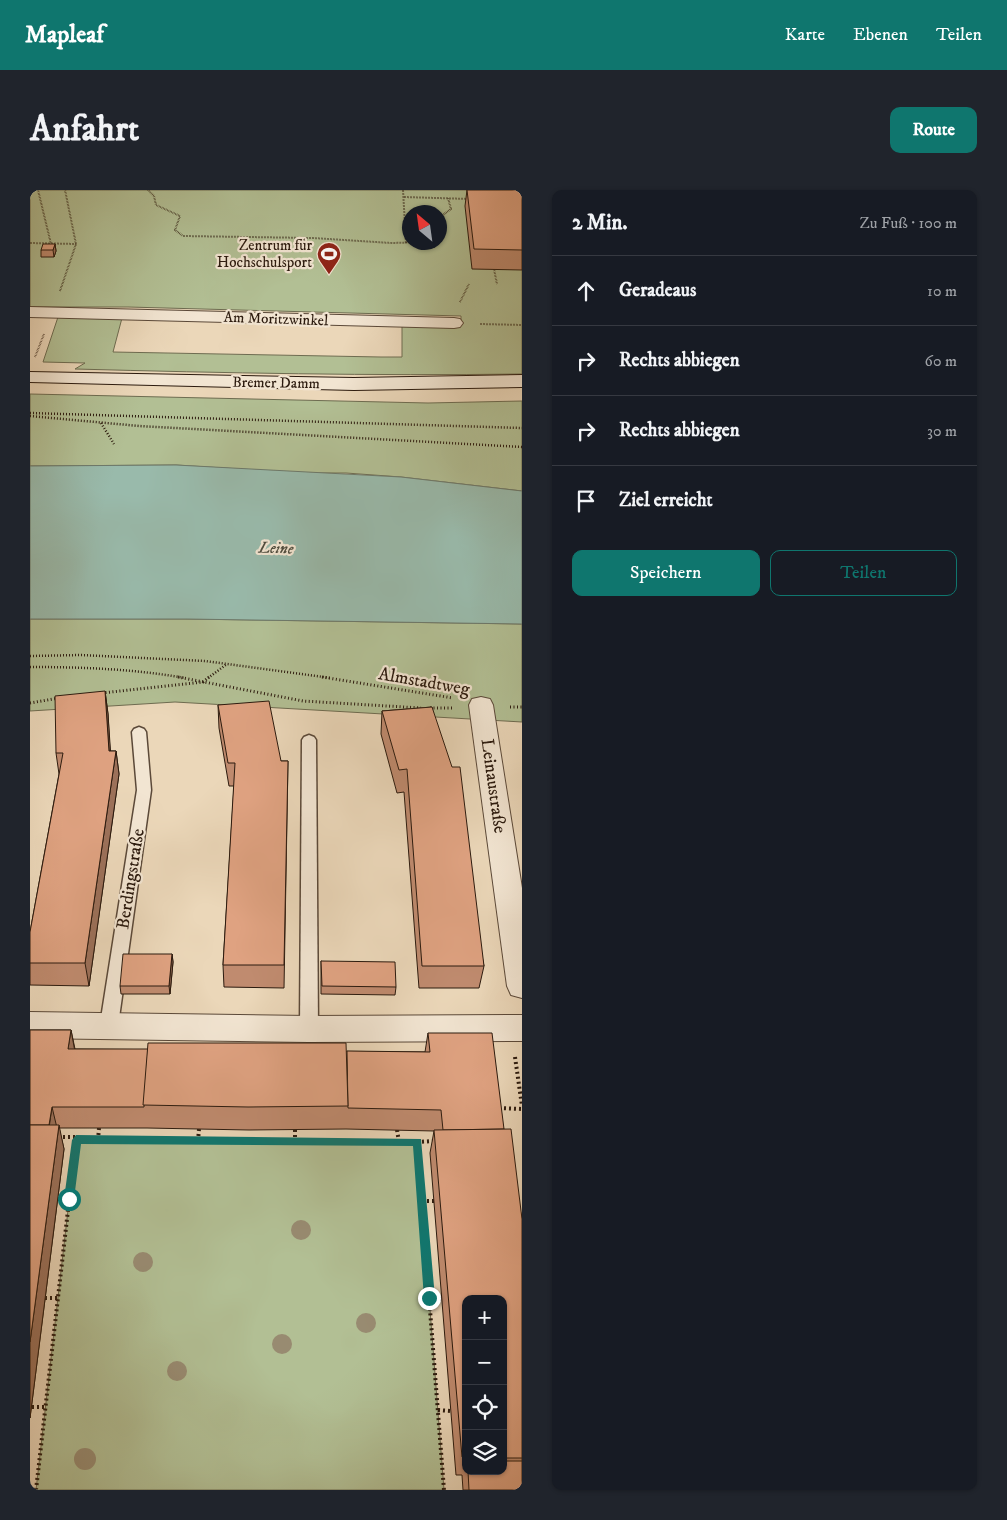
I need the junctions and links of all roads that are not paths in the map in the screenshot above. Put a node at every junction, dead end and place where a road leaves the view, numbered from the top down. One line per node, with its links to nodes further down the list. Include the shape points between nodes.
1 (30, 312): 2 (street, Am Moritzwinkel, via 414,318)
2 (454, 323)
3 (36, 378): 4 (street, Bremer Damm, via 354,384); 5 (street, Bremer Damm, via 345,395)
4 (522, 381)
5 (522, 393)
6 (481, 705): 9 (street, Leinaustraße)
7 (139, 732): 11 (lane, Berdingstraße, via 144,790)
8 (309, 740): 13 (lane)
9 (522, 986)
10 (43, 1025): 11 (street)
11 (109, 1025): 13 (street)
12 (517, 1028): 13 (street)
13 (309, 1029)

